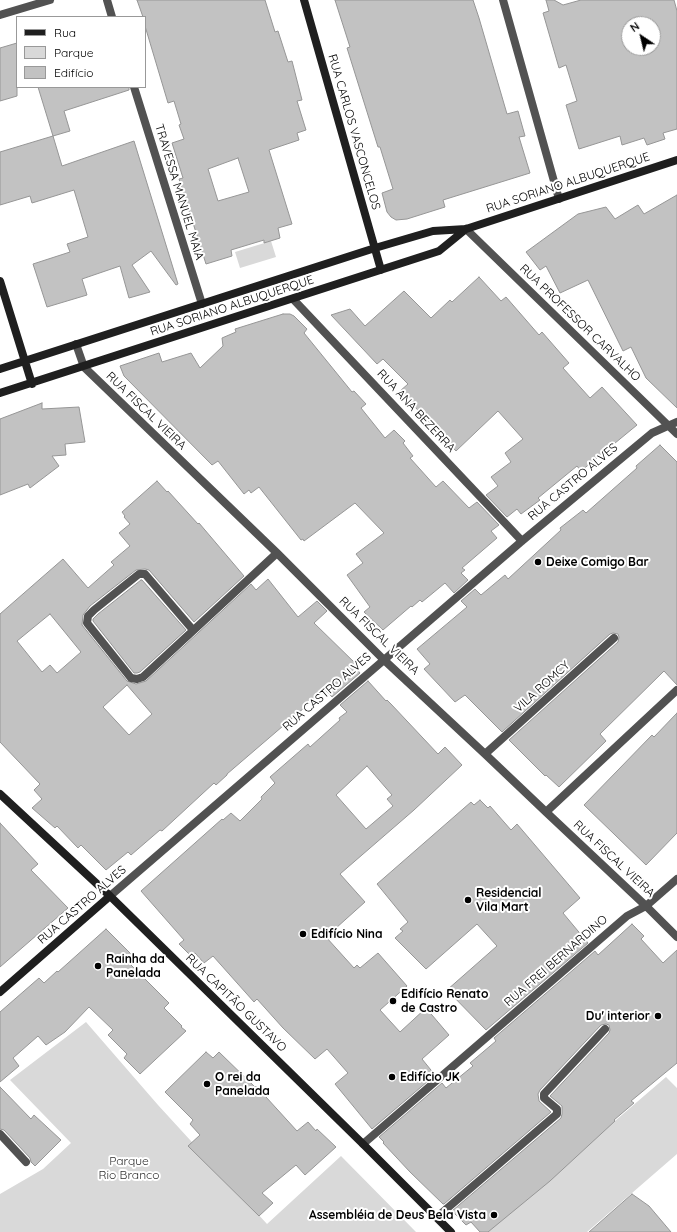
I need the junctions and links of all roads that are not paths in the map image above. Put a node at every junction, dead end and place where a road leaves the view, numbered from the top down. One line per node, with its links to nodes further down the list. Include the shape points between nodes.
1 (50, 0): 5 (street)
2 (107, 0): 6 (street)
3 (304, 0): 11 (main road, RUA CARLOS VASCONCELOS)
4 (503, 0): 9 (street)
5 (0, 15)
6 (112, 16)
7 (134, 88): 15 (street, TRAVESSA MANUEL MAIA)
8 (677, 160): 9 (main road, RUA SORIANO ALBUQUERQUE)
9 (559, 199): 10 (main road, RUA SORIANO ALBUQUERQUE)
10 (466, 229): 11 (main road, RUA SORIANO ALBUQUERQUE, via 433,231); 12 (main road, RUA SORIANO ALBUQUERQUE, via 439,251); 23 (street, RUA PROFESSOR CARVALHO)
11 (375, 248): 12 (main road, RUA CARLOS VASCONCELOS); 15 (main road, RUA SORIANO ALBUQUERQUE)
12 (381, 270): 14 (main road, RUA SORIANO ALBUQUERQUE)
13 (0, 281): 17 (main road)
14 (293, 299): 18 (main road, RUA SORIANO ALBUQUERQUE); 25 (street, RUA ANA BEZERRA)
15 (202, 304): 16 (main road, RUA SORIANO ALBUQUERQUE)
16 (76, 344): 17 (main road, RUA SORIANO ALBUQUERQUE); 18 (street, RUA FISCAL VIEIRA)
17 (24, 361): 19 (main road, RUA SORIANO ALBUQUERQUE); 20 (main road)
18 (84, 367): 20 (main road, RUA SORIANO ALBUQUERQUE); 26 (street, RUA FISCAL VIEIRA)
19 (0, 369)
20 (32, 384): 21 (main road, RUA SORIANO ALBUQUERQUE)
21 (0, 394)
22 (677, 422): 23 (street, RUA CASTRO ALVES)
23 (669, 426): 24 (street, RUA PROFESSOR CARVALHO); 25 (street, RUA CASTRO ALVES, via 652,433)
24 (677, 434)
25 (522, 540): 29 (street, RUA CASTRO ALVES)
26 (277, 553): 27 (street); 29 (street, RUA FISCAL VIEIRA)
27 (193, 630): 27 (street, via 137,680 132,678 87,623 88,616 94,610 139,574 145,574)
28 (614, 638): 31 (street, VILA ROMCY)
29 (383, 659): 31 (street, RUA FISCAL VIEIRA); 35 (street, RUA CASTRO ALVES)
30 (677, 690): 33 (street)
31 (485, 754): 33 (street, RUA FISCAL VIEIRA)
32 (0, 794): 35 (main road, RUA CAPITÃO GUSTAVO)
33 (546, 812): 36 (street, RUA FISCAL VIEIRA)
34 (677, 879): 36 (street, RUA FREI BERNARDINO)
35 (110, 896): 38 (main road, RUA CASTRO ALVES); 41 (main road, RUA CAPITÃO GUSTAVO)
36 (646, 906): 37 (street, RUA FISCAL VIEIRA); 41 (street, RUA FREI BERNARDINO, via 627,916)
37 (677, 937)
38 (0, 992)
39 (605, 1029): 43 (street, via 544,1094 544,1098 557,1109 557,1114)
40 (0, 1134): 42 (street)
41 (363, 1144): 43 (main road, RUA CAPITÃO GUSTAVO)
42 (26, 1162)
43 (437, 1217): 44 (main road, RUA CAPITÃO GUSTAVO)
44 (451, 1232)

